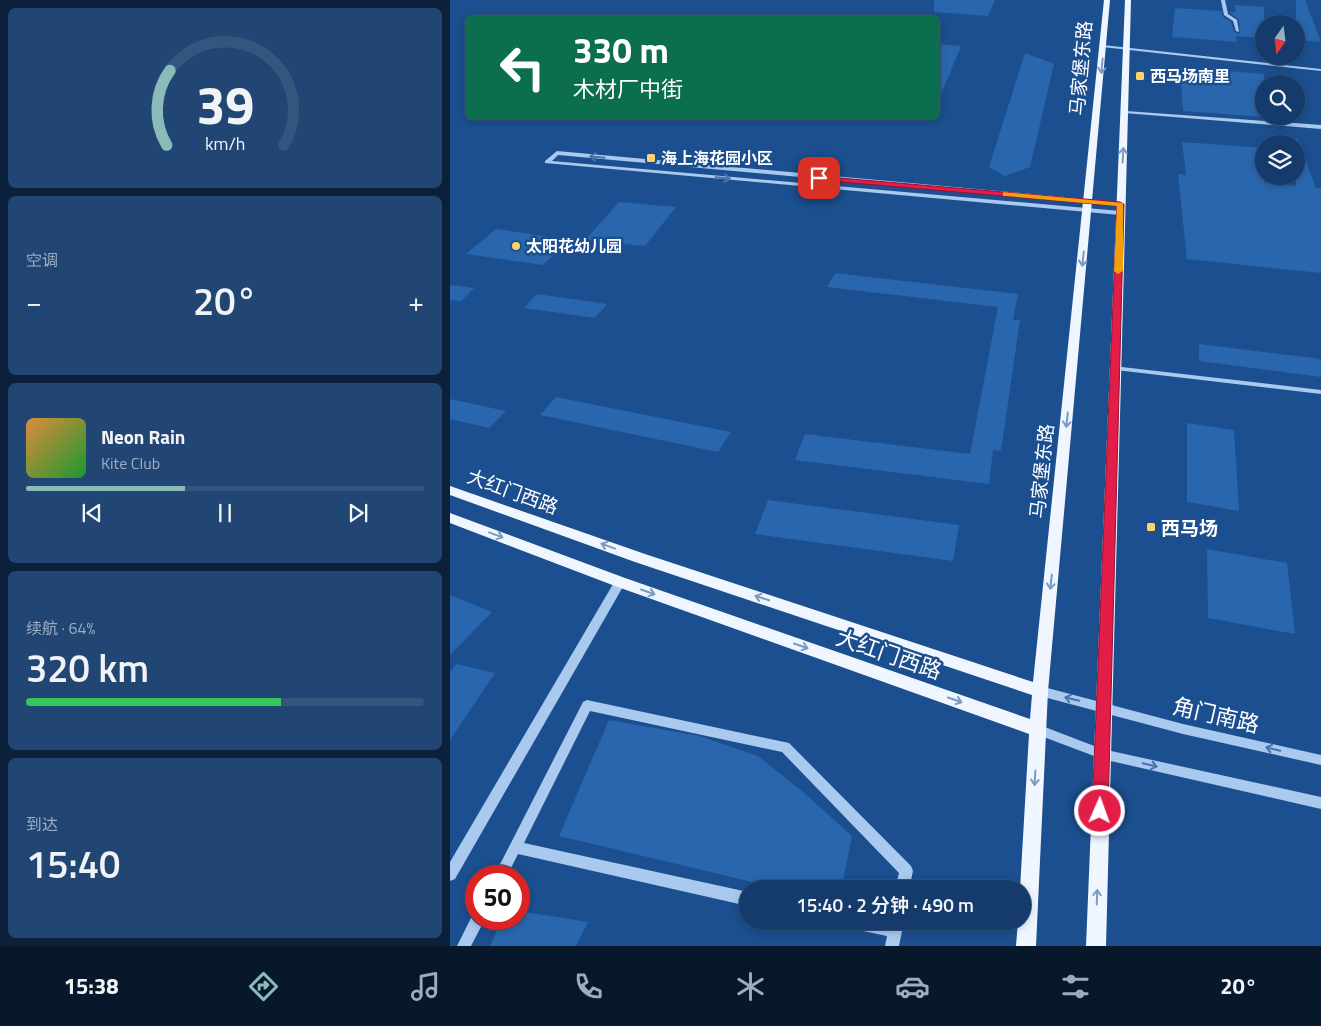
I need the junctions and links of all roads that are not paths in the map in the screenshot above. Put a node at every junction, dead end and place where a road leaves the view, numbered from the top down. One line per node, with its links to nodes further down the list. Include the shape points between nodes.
1 (1106, 0): 5 (main road, 马家堡东路)
2 (1128, 0): 6 (main road)
3 (1223, 0): 4 (street, via 1226,15 1235,20)
4 (1238, 31)
5 (1104, 46): 6 (street); 10 (main road, 马家堡东路, one-way to 10)
6 (1128, 48): 7 (street); 8 (main road)
7 (1321, 70)
8 (1126, 112): 9 (street); 11 (main road, one-way to 8)
9 (1321, 127)
10 (1089, 206): 10 (street, one-way to 10, via 557,153 547,162); 11 (street); 17 (main road, 马家堡东路, one-way to 17)
11 (1120, 208): 12 (main road)
12 (1116, 368): 13 (street); 18 (main road)
13 (1321, 392)
14 (450, 490): 17 (main road, 大红门西路, one-way to 14, via 640,558)
15 (450, 518): 16 (main road, 大红门西路, one-way to 16)
16 (620, 582): 19 (main road, 大红门西路, one-way to 19); 25 (street)
17 (1040, 691): 18 (street, 大红门西路, one-way to 17); 19 (main road, 马家堡东路)
18 (1103, 707): 20 (main road); 21 (street, 角门南路, one-way to 18)
19 (1037, 729): 20 (street, 大红门西路); 32 (main road, 马家堡东路, one-way to 32)
20 (1102, 754): 22 (street, 大红门西路, one-way to 22); 33 (main road, one-way to 20)
21 (1321, 760)
22 (1321, 803)
23 (515, 847): 24 (street); 26 (street, via 587,705 785,747 906,871); 27 (street)
24 (506, 865)
25 (450, 874)
26 (904, 880)
27 (739, 896)
28 (472, 930): 30 (street)
29 (895, 930): 31 (street)
30 (464, 946)
31 (892, 946)
32 (1026, 946)
33 (1096, 946)

